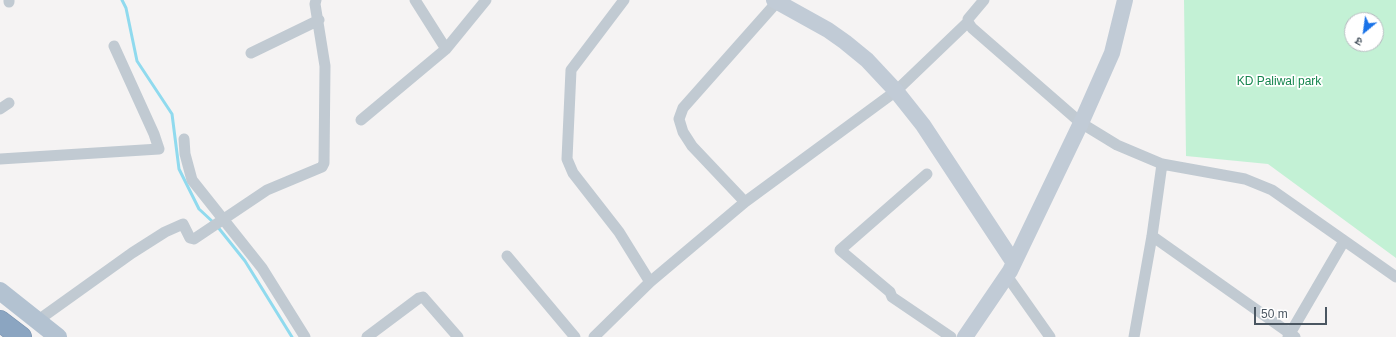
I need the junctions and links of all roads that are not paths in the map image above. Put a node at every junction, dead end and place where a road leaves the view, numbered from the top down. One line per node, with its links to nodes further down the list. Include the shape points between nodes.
1 (316, 0): 8 (street)
2 (415, 0): 11 (street)
3 (486, 0): 11 (street)
4 (624, 0): 27 (street, via 571,70 567,159 572,173 619,232)
5 (984, 0): 9 (street, via 969,17)
6 (1125, 0): 15 (street, via 1112,53)
7 (776, 1): 13 (street, via 845,42 867,60); 20 (street, via 683,108 679,119 683,132 692,146)
8 (319, 20): 12 (street); 21 (street, via 325,66 323,165 267,190)
9 (968, 22): 13 (street); 15 (street)
10 (114, 46): 17 (street, via 159,149)
11 (446, 49): 14 (street)
12 (251, 53)
13 (896, 91): 20 (street); 25 (street, via 923,125)
14 (361, 120)
15 (1081, 123): 18 (street, via 1117,146); 25 (street)
16 (184, 139): 21 (street, via 192,180)
17 (0, 159)
18 (1162, 164): 22 (street); 23 (street, via 1245,179 1262,185 1283,196)
19 (927, 174): 39 (street, via 840,250 890,292 892,297)
20 (745, 202): 27 (street)
21 (215, 224): 30 (street, via 192,239 183,224 166,232 132,253); 34 (street, via 262,268)
22 (1152, 236): 31 (street); 42 (street)
23 (1344, 241): 26 (street); 31 (street)
24 (507, 256): 37 (street)
25 (1010, 270): 40 (street); 41 (street)
26 (1396, 277)
27 (650, 282): 38 (street)
28 (0, 291): 30 (main road)
29 (0, 321): 32 (highway)
30 (37, 321): 33 (main road)
31 (1291, 336)
32 (21, 337)
33 (58, 337)
34 (305, 337)
35 (367, 337): 36 (street, via 423,297)
36 (458, 337)
37 (575, 337)
38 (594, 337)
39 (951, 337)
40 (965, 337)
41 (1050, 337)
42 (1134, 337)

